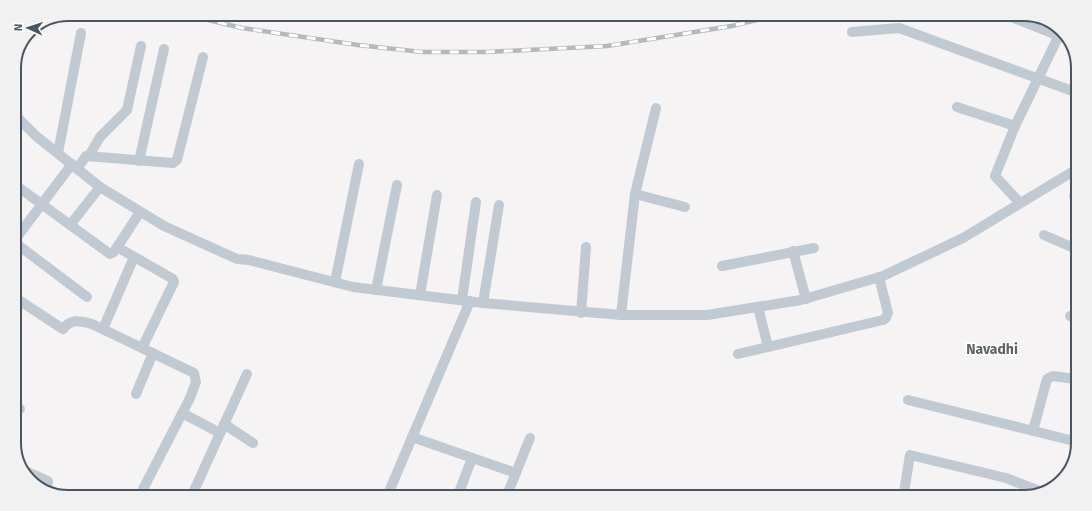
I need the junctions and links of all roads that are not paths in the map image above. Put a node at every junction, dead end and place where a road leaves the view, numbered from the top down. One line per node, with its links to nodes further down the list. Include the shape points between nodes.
1 (1023, 21): 3 (street)
2 (852, 32): 9 (street, via 899,28)
3 (1054, 32)
4 (81, 33): 15 (street)
5 (1059, 37): 9 (street)
6 (141, 46): 16 (street, via 127,110 100,137)
7 (164, 49): 17 (street)
8 (202, 57): 17 (street, via 177,160 168,164)
9 (1039, 80): 10 (street); 14 (street)
10 (1071, 91)
11 (957, 107): 14 (street)
12 (656, 108): 24 (street)
13 (21, 120): 15 (street)
14 (1015, 126): 27 (street, via 995,176)
15 (58, 153): 19 (street)
16 (89, 156): 17 (street); 19 (street)
17 (139, 161)
18 (359, 164): 44 (street)
19 (74, 166): 22 (street); 28 (street)
20 (1071, 173): 27 (street)
21 (397, 185): 45 (street)
22 (100, 187): 31 (street); 32 (street)
23 (21, 189): 28 (street)
24 (635, 194): 30 (street); 54 (street)
25 (437, 195): 46 (street)
26 (476, 202): 49 (street)
27 (1020, 203): 43 (street, via 963,238)
28 (42, 204): 32 (street); 33 (street)
29 (499, 205): 51 (street)
30 (685, 207)
31 (140, 212): 38 (street); 44 (street, via 164,226 237,259)
32 (70, 226): 38 (street, via 106,253 114,252)
33 (21, 232)
34 (1044, 235): 37 (street)
35 (21, 246): 47 (street)
36 (586, 247): 53 (street)
37 (1071, 247)
38 (117, 248): 41 (street)
39 (814, 248): 40 (street)
40 (793, 252): 42 (street); 48 (street)
41 (134, 257): 55 (street); 57 (street, via 170,276 174,282)
42 (722, 266)
43 (878, 278): 48 (street); 56 (street, via 888,313 886,318)
44 (335, 282): 45 (street)
45 (376, 290): 46 (street)
46 (420, 295): 49 (street)
47 (87, 297)
48 (806, 299): 52 (street)
49 (466, 301): 51 (street); 67 (street)
50 (21, 302): 55 (street, via 63,329 68,323 79,320)
51 (483, 303): 53 (street)
52 (758, 307): 54 (street, via 708,314); 56 (street)
53 (581, 313): 54 (street)
54 (621, 315)
55 (103, 329): 57 (street)
56 (768, 347): 59 (street)
57 (142, 348): 58 (street)
58 (153, 353): 62 (street); 64 (street, via 194,373 196,382)
59 (738, 354)
60 (247, 374): 65 (street)
61 (1071, 378): 66 (street, via 1053,376 1047,379)
62 (136, 394)
63 (908, 400): 66 (street)
64 (182, 413): 65 (street); 76 (street)
65 (222, 428): 70 (street); 77 (street)
66 (1032, 430): 69 (street)
67 (412, 437): 71 (street); 78 (street)
68 (530, 438): 72 (street)
69 (1071, 439)
70 (253, 443)
71 (472, 458): 72 (street); 79 (street)
72 (516, 473): 80 (street)
73 (34, 475): 74 (street, via 48,481)
74 (49, 486)
75 (1034, 489): 81 (street, via 1006,478 910,455)
76 (143, 490)
77 (194, 490)
78 (390, 490)
79 (460, 490)
80 (509, 490)
81 (903, 490)

